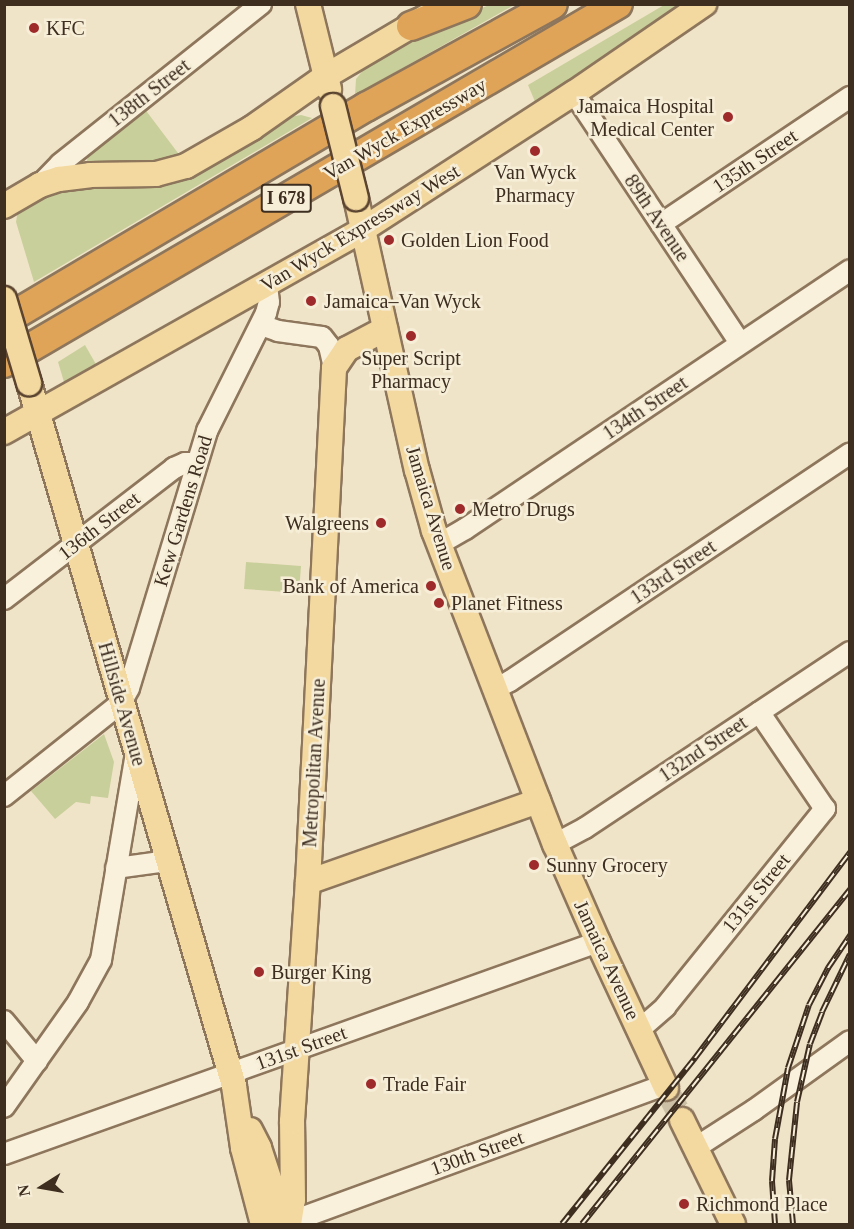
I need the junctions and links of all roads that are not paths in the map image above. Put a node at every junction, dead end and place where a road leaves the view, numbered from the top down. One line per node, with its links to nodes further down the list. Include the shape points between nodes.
1 (261, 4): 12 (street, 138th Street, via 60,164)
2 (308, 4): 9 (main road, Jamaica Avenue)
3 (448, 4): 8 (main road)
4 (467, 4): 8 (highway)
5 (553, 4): 19 (highway, Van Wyck Expressway / I 678, via 366,107)
6 (618, 4): 23 (highway, Van Wyck Expressway / I 678)
7 (704, 4): 10 (main road, Van Wyck Expressway West)
8 (411, 26): 9 (main road)
9 (326, 76): 12 (main road, via 268,118 186,166 156,174 69,177); 15 (main road, Jamaica Avenue, bridge)
10 (574, 93): 14 (street, 89th Avenue); 15 (main road, Van Wyck Expressway West)
11 (849, 97): 14 (street, 135th Street)
12 (40, 185): 13 (main road)
13 (4, 206)
14 (661, 224): 22 (street, 89th Avenue)
15 (362, 230): 17 (main road, Van Wyck Expressway West); 21 (main road, Jamaica Avenue)
16 (849, 270): 22 (street, 134th Street)
17 (267, 285): 20 (street, Kew Gardens Road, via 269,302); 25 (main road, Van Wyck Expressway West)
18 (4, 299): 25 (main road, Hillside Avenue, bridge)
19 (4, 321)
20 (261, 325): 24 (street, via 322,337); 28 (street, Kew Gardens Road, via 211,420)
21 (385, 329): 24 (main road, via 347,349); 30 (main road, Jamaica Avenue, via 417,470)
22 (740, 343): 30 (street, 134th Street)
23 (4, 363)
24 (334, 368): 42 (main road, Metropolitan Avenue)
25 (40, 413): 26 (main road, Van Wyck Expressway West); 29 (main road, Hillside Avenue)
26 (4, 432)
27 (849, 453): 33 (street, 133rd Street)
28 (197, 463): 29 (street, 136th Street, via 174,468); 34 (street, Kew Gardens Road, via 136,672)
29 (76, 543): 31 (street, 136th Street); 34 (main road, Hillside Avenue)
30 (439, 544): 33 (main road, Jamaica Avenue)
31 (4, 599)
32 (849, 652): 35 (street, 132nd Street)
33 (495, 689): 38 (main road, Jamaica Avenue)
34 (121, 703): 36 (main road, Hillside Avenue); 37 (street)
35 (759, 712): 39 (street, 132nd Street); 45 (street, 131st Street, via 825,808 665,1007)
36 (136, 753): 40 (main road, Hillside Avenue); 41 (street)
37 (4, 796)
38 (538, 801): 39 (main road, Jamaica Avenue); 42 (main road)
39 (555, 844): 43 (main road, Jamaica Avenue)
40 (168, 861): 41 (street); 49 (main road, Hillside Avenue)
41 (116, 868): 48 (street, via 98,968)
42 (309, 882): 47 (main road, Metropolitan Avenue)
43 (598, 942): 45 (main road, Jamaica Avenue); 47 (street, 131st Street)
44 (4, 1022): 48 (street)
45 (639, 1030): 50 (main road, Jamaica Avenue)
46 (849, 1041): 55 (street)
47 (297, 1049): 49 (street, 131st Street); 54 (main road, Metropolitan Avenue)
48 (37, 1061): 51 (street)
49 (230, 1073): 52 (main road, Hillside Avenue); 56 (street, 131st Street)
50 (666, 1086): 59 (street, 130th Street)
51 (4, 1107)
52 (239, 1110): 57 (main road, Hillside Avenue); 58 (main road, Hillside Avenue, via 243,1148)
53 (682, 1120): 55 (main road)
54 (292, 1121): 57 (main road, via 285,1160); 59 (main road, Metropolitan Avenue, via 294,1164)
55 (695, 1148): 60 (main road)
56 (4, 1154)
57 (266, 1168): 59 (main road, Hillside Avenue)
58 (263, 1224)
59 (288, 1224)
60 (733, 1224)

